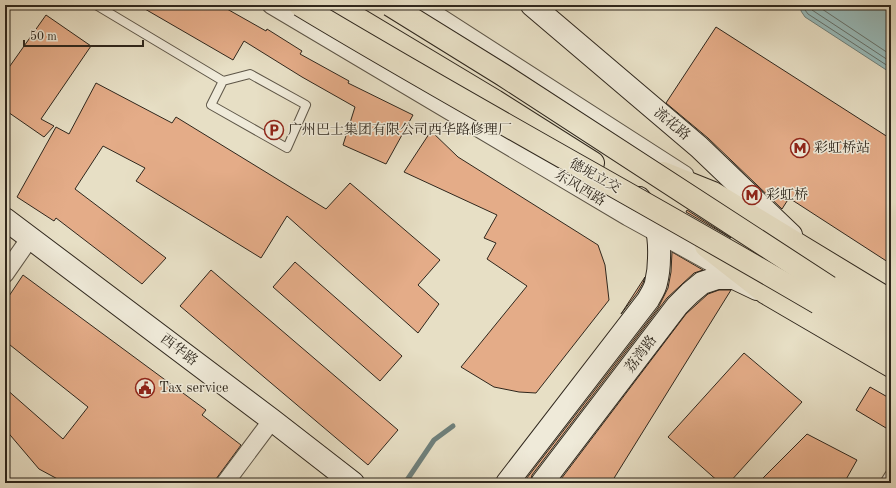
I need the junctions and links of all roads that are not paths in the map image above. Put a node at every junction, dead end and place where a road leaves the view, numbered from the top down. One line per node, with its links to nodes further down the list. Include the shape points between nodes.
1 (96, 5): 9 (lane)
2 (271, 5): 14 (street, 东风西路)
3 (300, 5): 21 (main road, 德坭立交, bridge, via 403,67 643,202)
4 (335, 5): 10 (main road)
5 (360, 5): 10 (main road)
6 (390, 5): 20 (main road, bridge, via 503,75 829,287)
7 (421, 5): 12 (street)
8 (532, 5): 16 (main road, 流花路, via 699,147)
9 (223, 81): 9 (lane, via 211,105 287,148 306,105 250,74)
10 (498, 96): 11 (main road); 12 (main road, via 605,149)
11 (628, 185): 14 (main road, 荔湾路, via 648,207); 18 (main road)
12 (712, 193): 16 (main road)
13 (5, 219): 15 (main road, 西华路)
14 (659, 235): 18 (street, 东风西路); 27 (main road, 荔湾路, via 656,284 648,300)
15 (30, 238): 17 (street); 23 (main road, 西华路)
16 (806, 249): 19 (main road)
17 (5, 274)
18 (766, 293): 22 (main road, 东风西路); 28 (main road, 荔湾路, via 734,278 716,278 702,283 690,293 677,306)
19 (891, 301)
20 (891, 324)
21 (891, 347)
22 (891, 366)
23 (272, 420): 25 (street); 26 (main road, 西华路)
24 (891, 472): 29 (lane)
25 (224, 483)
26 (353, 483)
27 (507, 483)
28 (542, 483)
29 (884, 483)

